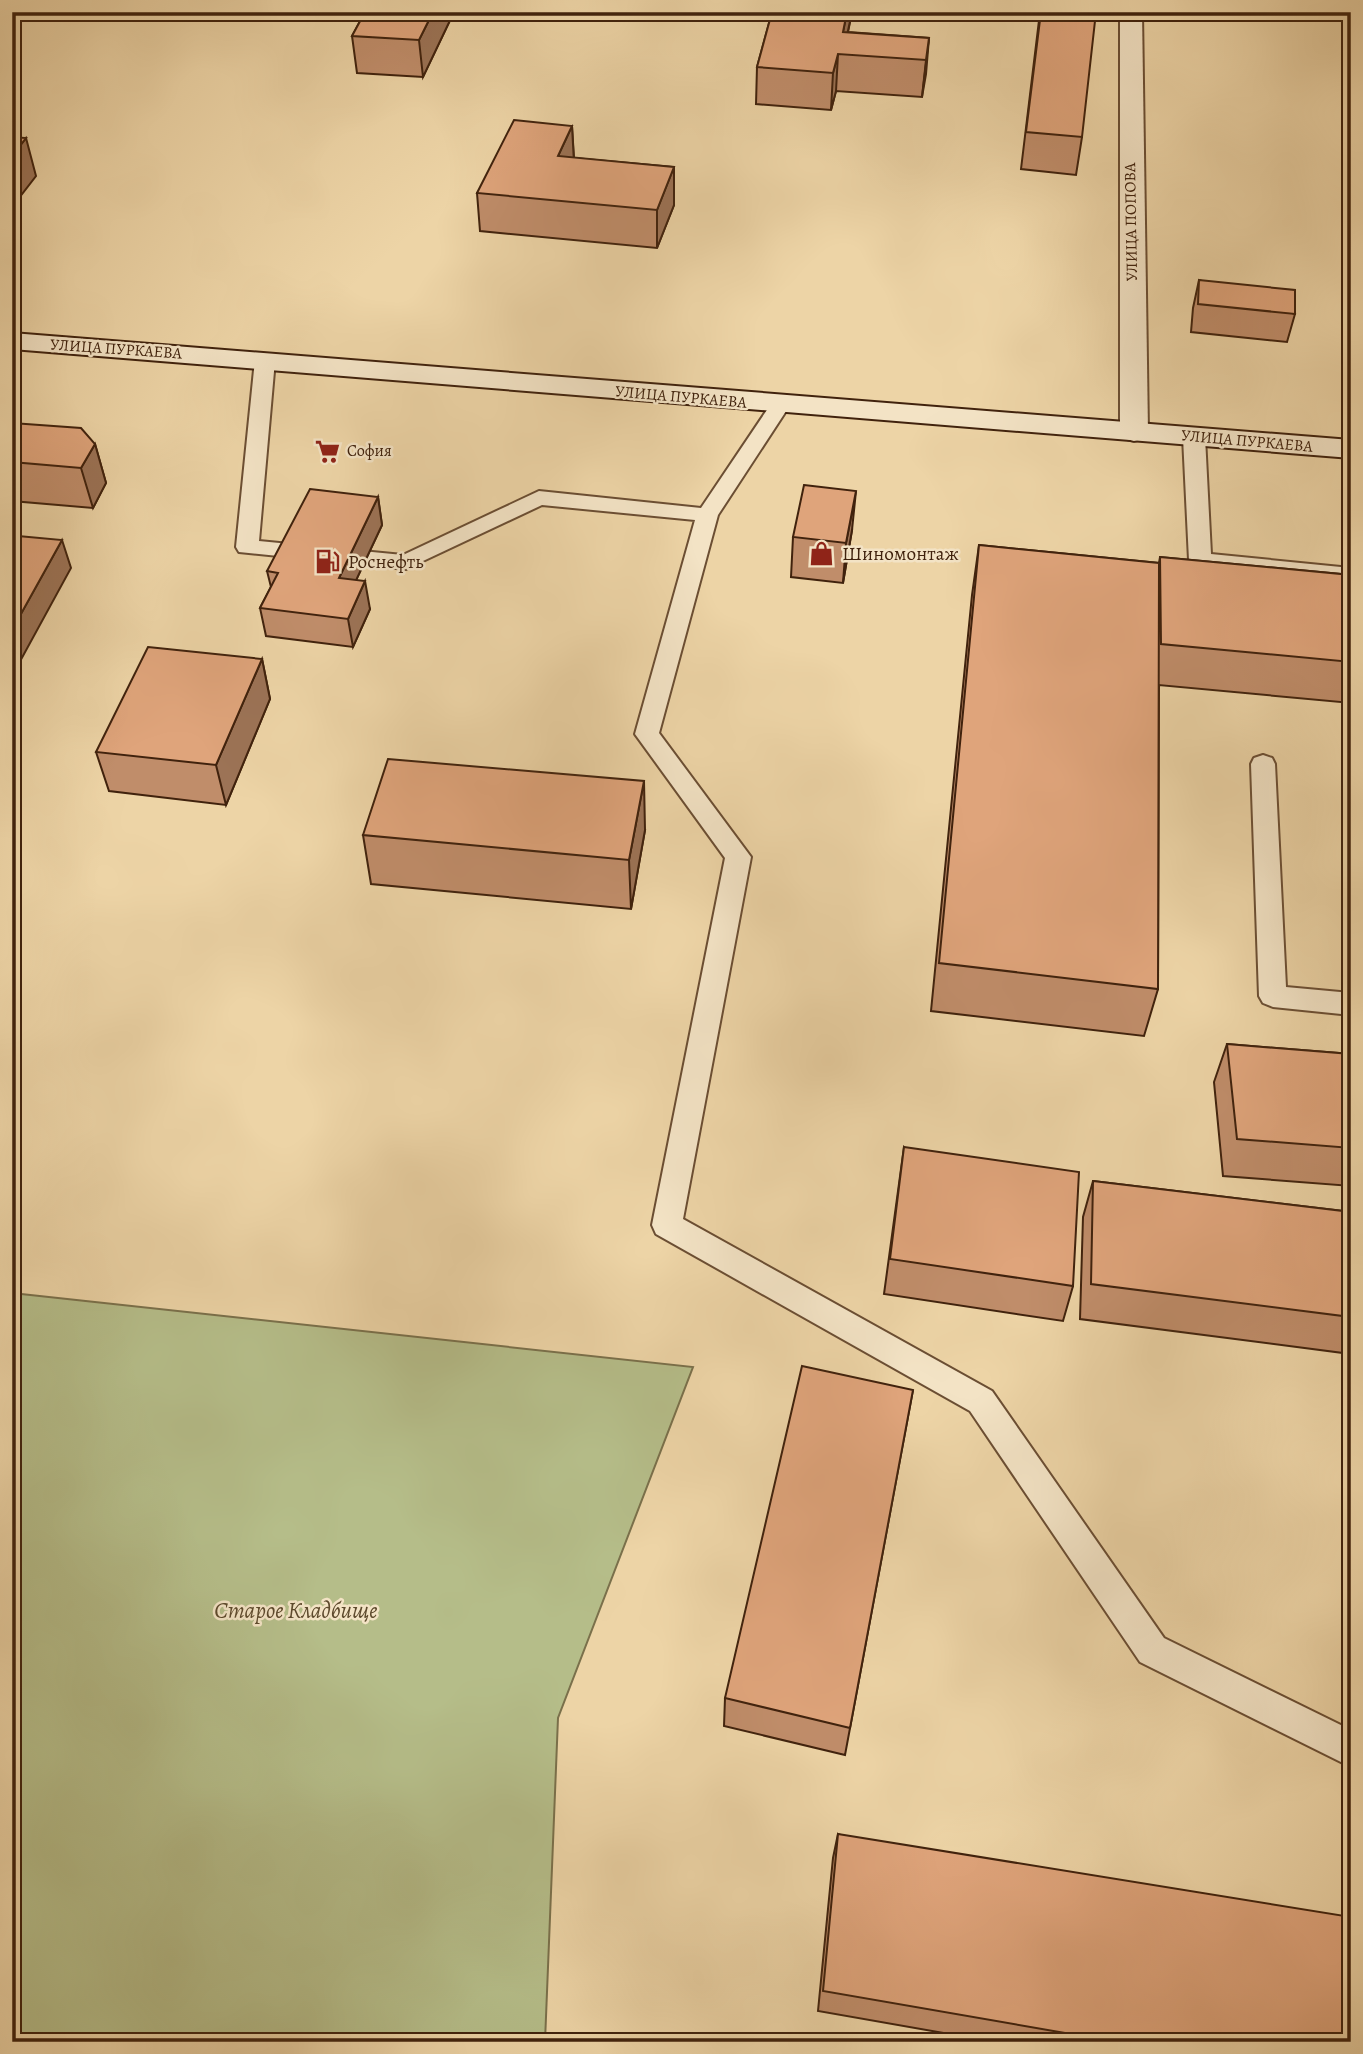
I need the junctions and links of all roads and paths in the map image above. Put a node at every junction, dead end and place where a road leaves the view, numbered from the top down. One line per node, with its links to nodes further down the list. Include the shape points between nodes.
1 (1131, 12): 5 (main road, УЛИЦА ПОПОВА)
2 (12, 341): 3 (main road, УЛИЦА ПУРКАЕВА)
3 (265, 360): 4 (main road, УЛИЦА ПУРКАЕВА); 8 (lane, via 247,547 406,562 538,498)
4 (780, 405): 5 (main road, УЛИЦА ПУРКАЕВА); 8 (lane)
5 (1135, 432): 6 (main road, УЛИЦА ПУРКАЕВА)
6 (1194, 437): 7 (main road, УЛИЦА ПУРКАЕВА); 9 (lane, via 1200,560)
7 (1351, 449)
8 (707, 515): 12 (lane, via 647,734 738,858 667,1225 981,1401 1152,1650)
9 (1351, 575)
10 (1263, 764): 11 (lane, via 1273,996)
11 (1351, 1004)
12 (1351, 1749)

